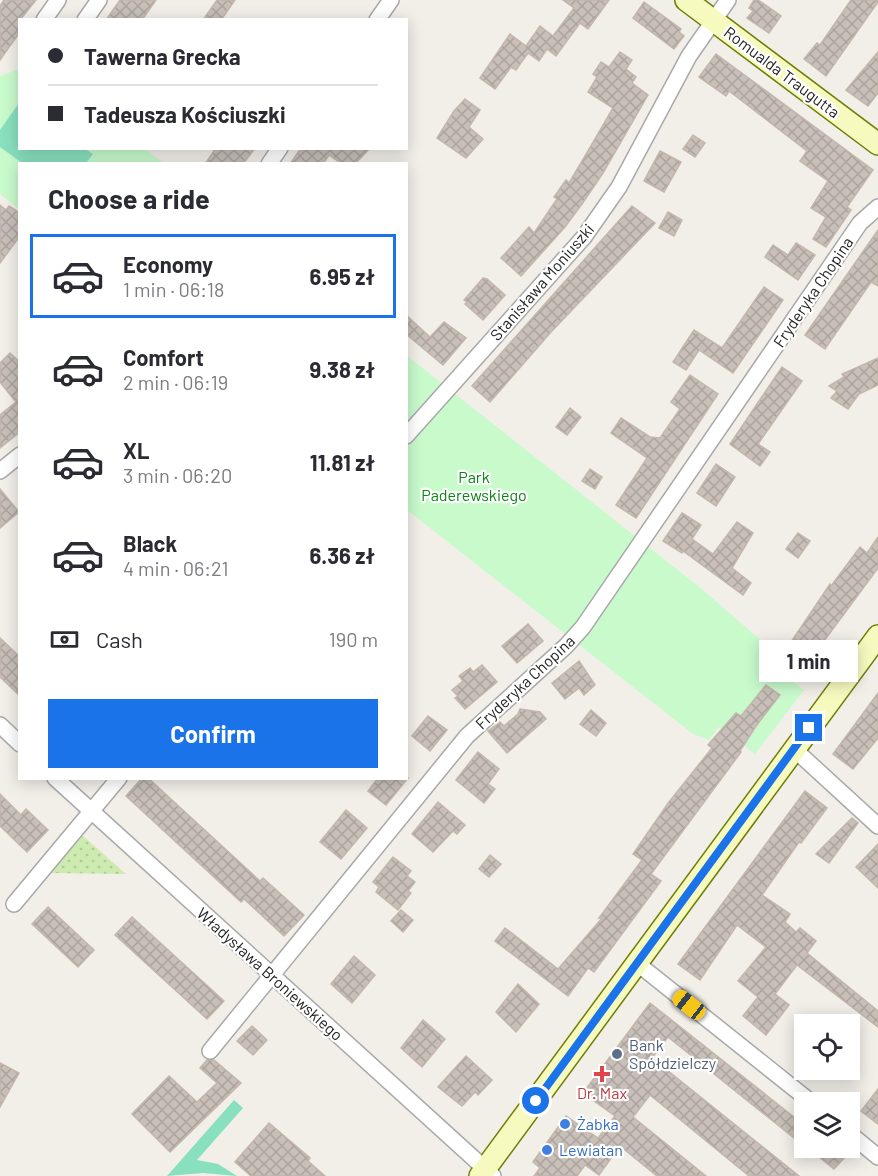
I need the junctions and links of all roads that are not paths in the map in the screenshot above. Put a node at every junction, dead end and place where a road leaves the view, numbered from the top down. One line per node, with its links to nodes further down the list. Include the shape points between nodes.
1 (58, 0): 6 (street)
2 (99, 0): 7 (street)
3 (391, 0): 8 (street)
4 (686, 0): 9 (street, Romualda Traugutta)
5 (728, 0): 9 (street, Stanisława Moniuszki)
6 (45, 18)
7 (86, 18)
8 (378, 18)
9 (713, 20): 10 (street, Romualda Traugutta); 12 (street, Stanisława Moniuszki, via 659,107 619,187 584,237)
10 (878, 144)
11 (878, 207): 25 (street, Fryderyka Chopina, via 860,223 583,627 467,736)
12 (408, 434)
13 (18, 456): 14 (street)
14 (0, 471)
15 (878, 636): 18 (street)
16 (0, 724): 17 (street)
17 (18, 742)
18 (794, 749): 22 (street); 24 (street)
19 (58, 780): 21 (street, Władysława Broniewskiego)
20 (117, 780): 21 (street)
21 (90, 813): 23 (street); 25 (street, Władysława Broniewskiego)
22 (878, 826)
23 (14, 904)
24 (638, 964): 27 (street); 30 (street)
25 (273, 977): 26 (street, Fryderyka Chopina); 30 (street, Władysława Broniewskiego)
26 (210, 1051)
27 (798, 1092)
28 (860, 1142): 29 (street)
29 (878, 1156)
30 (486, 1174)

